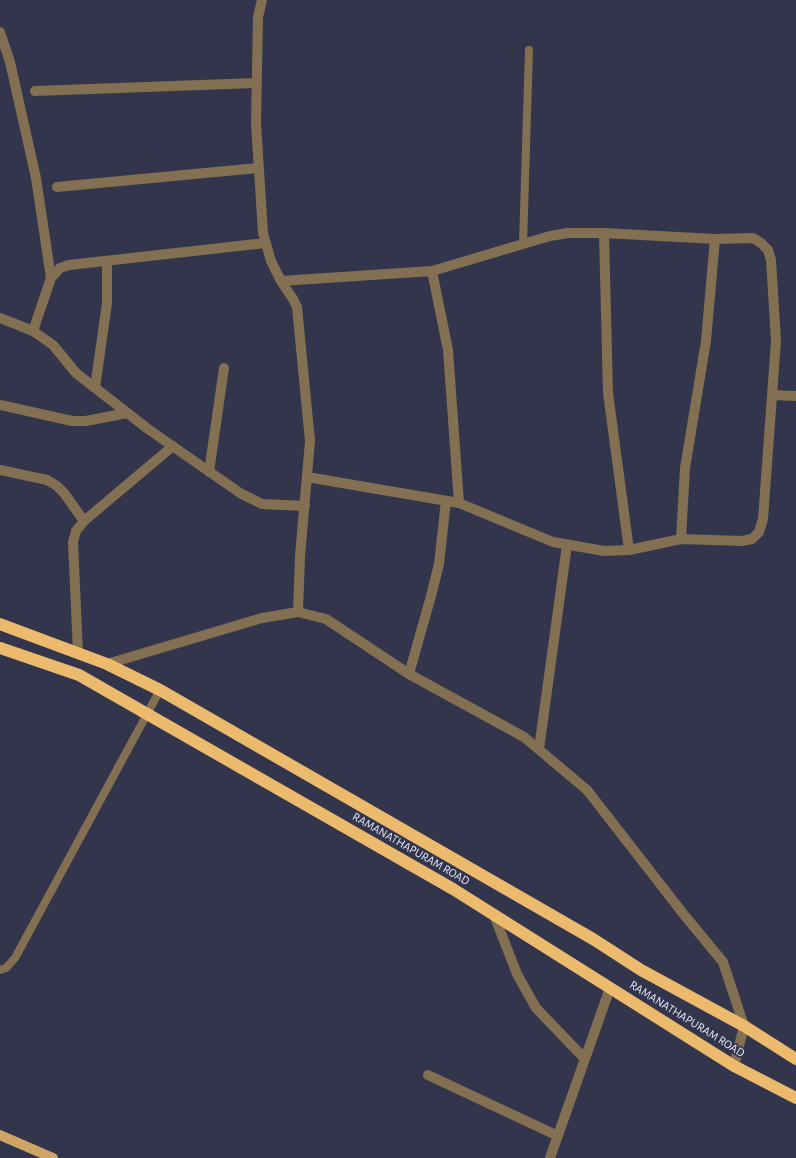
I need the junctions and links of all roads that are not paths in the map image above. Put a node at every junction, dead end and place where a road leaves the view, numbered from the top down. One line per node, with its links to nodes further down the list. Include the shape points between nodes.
1 (262, 0): 4 (street, via 258,17)
2 (0, 32): 14 (street, via 10,62 36,178)
3 (529, 50): 11 (lane)
4 (256, 84): 5 (street); 6 (street)
5 (35, 90)
6 (258, 168): 7 (street); 10 (street, via 262,233)
7 (57, 187)
8 (604, 232): 9 (street); 11 (street, via 550,236); 34 (street, via 608,393)
9 (716, 239): 20 (street, via 753,238 768,250 771,260 776,341); 32 (street, via 706,341 685,468)
10 (265, 243): 12 (street); 15 (street)
11 (523, 244): 13 (street)
12 (107, 261): 14 (street, via 69,265 60,268); 19 (street, via 107,303)
13 (432, 271): 15 (street); 29 (street, via 448,350)
14 (51, 278): 17 (street)
15 (281, 282): 27 (street, via 294,298 299,318 310,440)
16 (0, 318): 17 (street)
17 (33, 331): 19 (street, via 53,345 76,374)
18 (224, 368): 26 (street)
19 (95, 388): 23 (street)
20 (772, 395): 21 (street); 32 (street, via 764,520 759,532 752,538 742,541)
21 (796, 396)
22 (0, 404): 23 (street, via 72,421)
23 (127, 414): 24 (street)
24 (173, 446): 26 (street); 31 (street)
25 (0, 470): 31 (street, via 47,480 57,486)
26 (209, 472): 30 (street, via 262,504)
27 (307, 477): 28 (street); 30 (street)
28 (446, 501): 29 (street); 40 (street, via 439,564)
29 (459, 503): 33 (street, via 553,542)
30 (305, 506): 35 (street)
31 (84, 521): 38 (street, via 76,531 73,542)
32 (681, 539): 34 (street)
33 (567, 545): 34 (street, via 604,552); 43 (street)
34 (629, 550)
35 (298, 612): 39 (street, via 262,618); 40 (street, via 326,619)
36 (0, 624): 38 (highway, RAMANATHAPURAM ROAD)
37 (0, 648): 42 (highway, RAMANATHAPURAM ROAD, via 79,675)
38 (78, 653): 39 (highway, RAMANATHAPURAM ROAD)
39 (107, 664): 41 (highway, RAMANATHAPURAM ROAD)
40 (408, 674): 43 (street, via 524,737)
41 (160, 690): 42 (lane); 47 (highway, RAMANATHAPURAM ROAD, via 593,939 641,970)
42 (147, 714): 44 (highway, RAMANATHAPURAM ROAD); 45 (lane, via 15,958 6,968)
43 (539, 749): 47 (street, via 587,790 723,962)
44 (494, 915): 46 (highway, RAMANATHAPURAM ROAD); 48 (street, via 517,974 536,1008)
45 (0, 970)
46 (610, 988): 48 (street); 50 (highway, RAMANATHAPURAM ROAD)
47 (744, 1026): 49 (highway, RAMANATHAPURAM ROAD); 50 (street)
48 (585, 1059): 54 (street)
49 (796, 1059)
50 (734, 1066): 52 (highway, RAMANATHAPURAM ROAD)
51 (428, 1075): 54 (street)
52 (796, 1098)
53 (0, 1135): 55 (main road)
54 (558, 1136): 56 (street)
55 (53, 1158)
56 (550, 1158)

